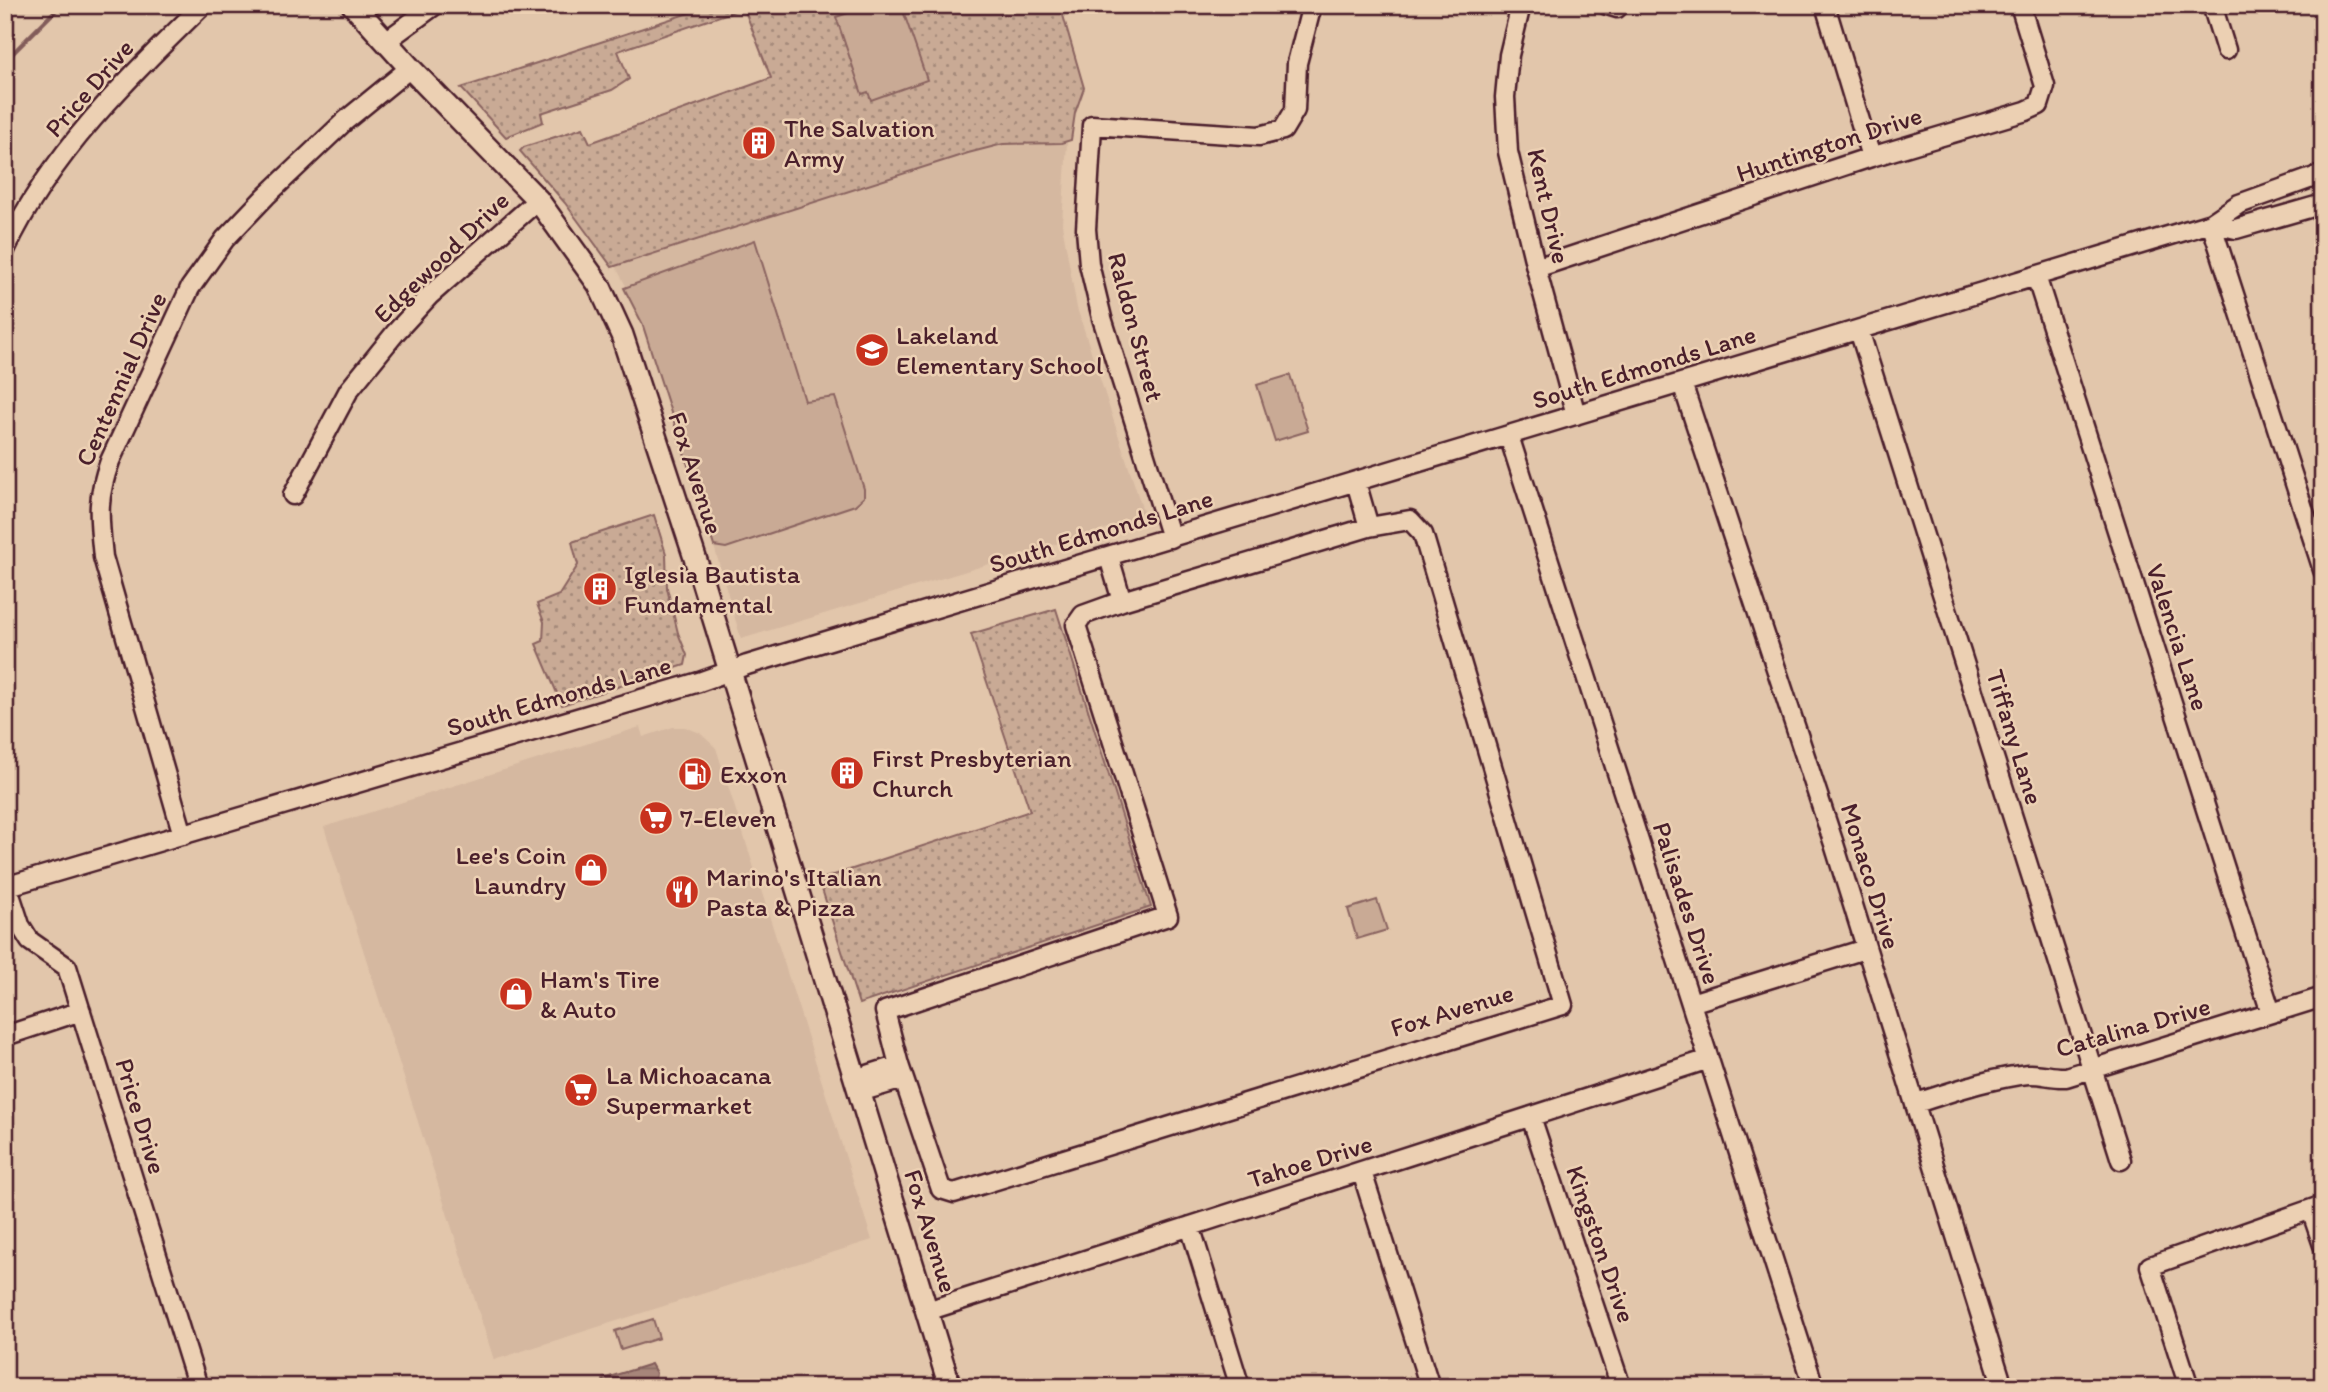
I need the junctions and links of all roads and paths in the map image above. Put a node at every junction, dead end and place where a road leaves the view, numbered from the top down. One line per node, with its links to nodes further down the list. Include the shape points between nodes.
1 (203, 5): 17 (street, Price Drive, via 112,95 54,169)
2 (353, 5): 9 (main road, Fox Avenue)
3 (435, 5): 9 (street)
4 (1312, 5): 27 (street, Raldon Street, via 1297,63 1294,110 1283,130 1259,136 1093,125 1086,229 1090,264 1102,318)
5 (1521, 5): 18 (street, Kent Drive, via 1505,97 1508,152)
6 (1825, 5): 12 (street)
7 (2020, 5): 12 (street, Huntington Drive, via 2045,86 2039,105)
8 (2212, 5): 10 (street)
9 (386, 41): 11 (main road, Fox Avenue)
10 (2226, 50)
11 (410, 68): 14 (main road, Fox Avenue); 32 (street, Centennial Drive, via 345,121 225,239 190,288 100,488 103,557)
12 (1871, 157): 18 (street, Huntington Drive)
13 (2323, 174): 16 (street, South Edmonds Lane, via 2239,204)
14 (538, 200): 25 (street, Edgewood Drive, via 430,295 396,332 349,390); 31 (main road, Fox Avenue, via 599,285 622,335)
15 (2323, 204): 16 (street, South Edmonds Lane, via 2236,229)
16 (2211, 223): 19 (street, South Edmonds Lane); 29 (street)
17 (5, 250)
18 (1536, 268): 22 (street, Kent Drive)
19 (2036, 276): 20 (street, South Edmonds Lane); 38 (street, Valencia Lane)
20 (1859, 330): 21 (street, South Edmonds Lane); 41 (street, Tiffany Lane)
21 (1682, 383): 22 (street, South Edmonds Lane); 34 (street, Monaco Drive)
22 (1576, 415): 23 (street, South Edmonds Lane)
23 (1509, 436): 24 (street, South Edmonds Lane); 36 (street, Palisades Drive)
24 (1356, 482): 26 (street); 27 (street, South Edmonds Lane)
25 (293, 495)
26 (1369, 527): 30 (street, Fox Avenue); 42 (street, Fox Avenue, via 1410,520 1423,534 1563,1005 954,1193 941,1189)
27 (1171, 538): 28 (street, South Edmonds Lane)
28 (1109, 556): 30 (street); 31 (street, South Edmonds Lane)
29 (2323, 570)
30 (1122, 601): 42 (street, Fox Avenue, via 1083,615 1076,625 1168,916 885,1011)
31 (729, 672): 32 (street, South Edmonds Lane); 43 (main road, Fox Avenue)
32 (183, 835): 33 (street, South Edmonds Lane)
33 (6, 884): 37 (street, Price Drive, via 30,941 67,967)
34 (1866, 949): 36 (street); 44 (street, Monaco Drive)
35 (2323, 997): 38 (street, Catalina Drive)
36 (1691, 1003): 40 (street, Palisades Drive)
37 (81, 1011): 39 (street); 52 (street, Price Drive)
38 (2270, 1013): 41 (street, Catalina Drive)
39 (5, 1036)
40 (1709, 1059): 45 (street, Tahoe Drive); 57 (street, Palisades Drive)
41 (2092, 1069): 44 (street, Catalina Drive, via 2066,1077 1998,1078); 46 (street, Tiffany Lane)
42 (901, 1072): 43 (street)
43 (857, 1085): 51 (main road, Fox Avenue)
44 (1916, 1103): 58 (street, Monaco Drive)
45 (1531, 1117): 47 (street, Tahoe Drive); 56 (street, Kingston Drive)
46 (2121, 1160)
47 (1362, 1172): 49 (street, Tahoe Drive); 55 (street)
48 (2317, 1208): 50 (street); 59 (street, via 2150,1266)
49 (1190, 1226): 51 (street, Tahoe Drive); 54 (street)
50 (2323, 1245)
51 (927, 1311): 53 (main road, Fox Avenue)
52 (198, 1387)
53 (950, 1387)
54 (1240, 1387)
55 (1430, 1387)
56 (1621, 1387)
57 (1814, 1387)
58 (2003, 1387)
59 (2189, 1387)

